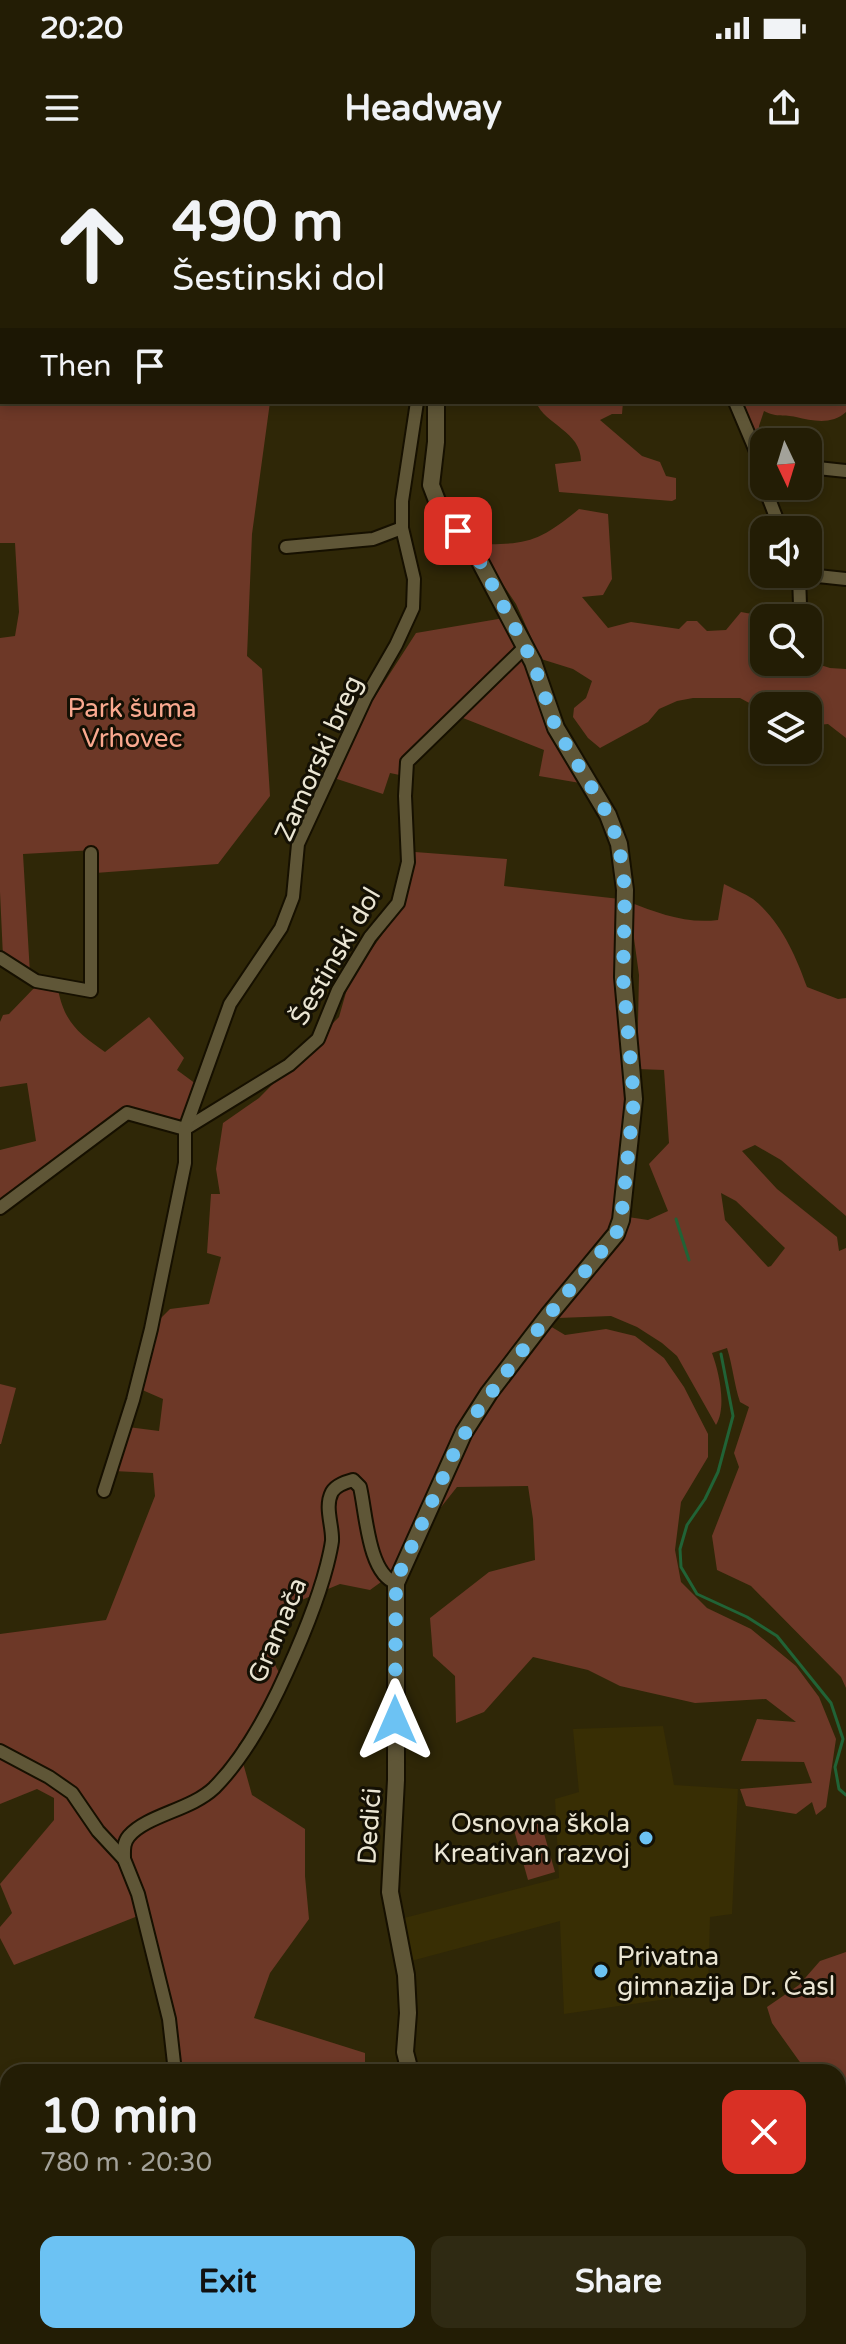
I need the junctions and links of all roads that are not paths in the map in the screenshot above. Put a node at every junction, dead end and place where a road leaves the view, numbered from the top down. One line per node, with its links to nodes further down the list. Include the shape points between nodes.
1 (417, 404): 7 (street, Zamorski breg)
2 (436, 404): 11 (street, via 431,485 439,506 477,556)
3 (736, 404): 4 (street)
4 (750, 435)
5 (822, 468): 6 (street)
6 (846, 471)
7 (402, 528): 8 (street, via 373,539); 14 (street, Zamorski breg, via 414,579 413,608 298,844 293,897 281,928 230,1004)
8 (286, 547)
9 (822, 577): 10 (street)
10 (846, 579)
11 (525, 647): 14 (street, Šestinski dol, via 407,762 408,862 398,903 338,990 318,1039 289,1065); 17 (street, Dedići, via 556,728 608,815 619,844 634,1099 621,1220 616,1234 472,1419)
12 (91, 853): 13 (street, via 91,991 36,981)
13 (0, 958)
14 (185, 1129): 15 (street, via 127,1113); 16 (street, Zamorski breg, via 185,1163 151,1329)
15 (0, 1208)
16 (104, 1491)
17 (396, 1583): 19 (street, Gramača, via 382,1574 372,1548 360,1487 353,1480 342,1484 332,1493 327,1566 277,1692 232,1767 212,1789 140,1827 128,1837); 21 (street, Dedići, via 390,1892 406,1975)
18 (0, 1751): 19 (street, via 72,1793)
19 (124, 1859): 20 (street, via 138,1894 169,2019)
20 (174, 2064)
21 (408, 2064)

